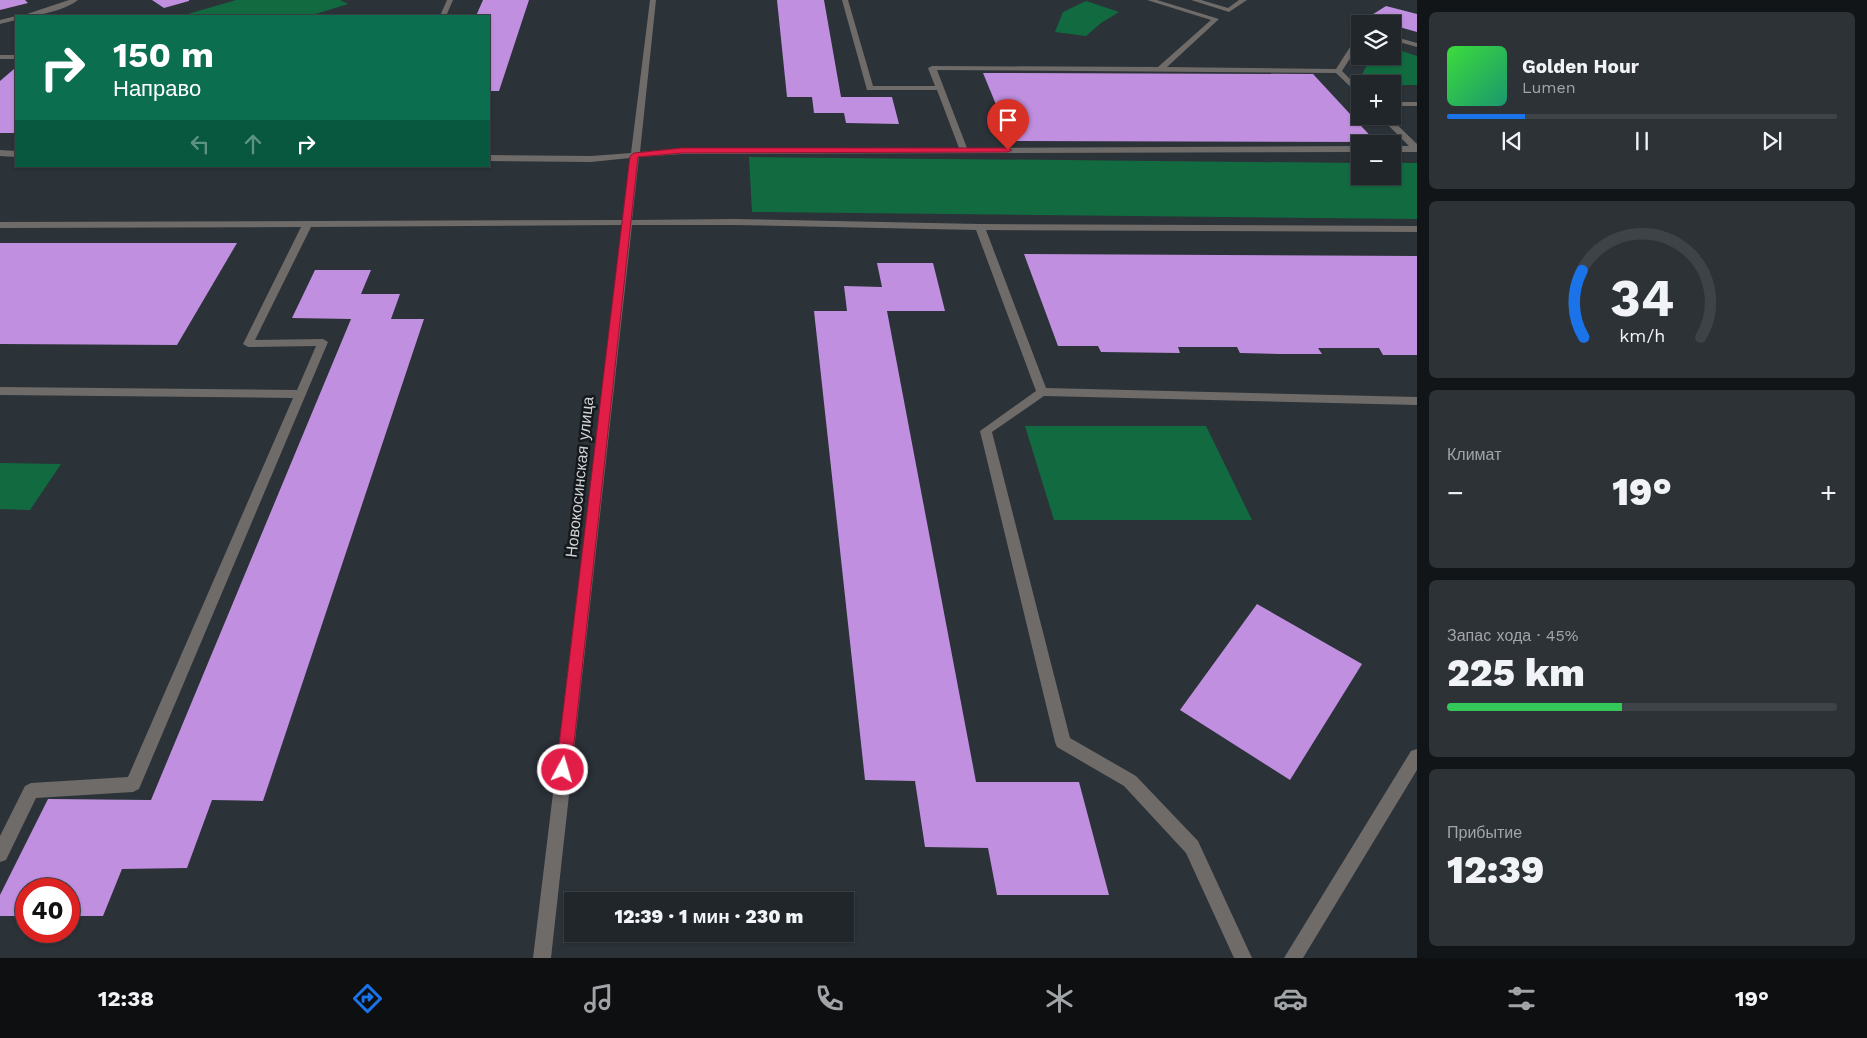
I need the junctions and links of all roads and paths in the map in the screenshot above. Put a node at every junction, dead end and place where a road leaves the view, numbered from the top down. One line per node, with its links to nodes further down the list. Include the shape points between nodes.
1 (75, 0): 8 (street)
2 (450, 0): 9 (street)
3 (653, 0): 29 (street, Новокосинская улица)
4 (845, 0): 20 (street, via 870,88)
5 (1150, 0): 17 (street, via 1216,19)
6 (1194, 0): 7 (street, via 1229,10)
7 (1244, 0)
8 (28, 15)
9 (442, 15)
10 (15, 18): 11 (street)
11 (0, 22)
12 (1401, 41): 13 (street)
13 (1417, 45)
14 (1351, 52): 18 (street)
15 (0, 57): 16 (street)
16 (15, 57)
17 (1161, 69): 18 (street); 20 (street, via 932,68)
18 (1338, 71): 19 (street)
19 (1351, 85)
20 (939, 88): 26 (street)
21 (1401, 104): 22 (street)
22 (1417, 104)
23 (1392, 125): 25 (street, via 1417,149)
24 (1351, 149): 26 (street)
25 (1401, 149)
26 (964, 150): 29 (street, via 682,151)
27 (0, 153): 28 (street)
28 (15, 154)
29 (634, 156): 30 (street); 31 (street, Новокосинская улица)
30 (490, 158)
31 (626, 223): 33 (street); 34 (street); 42 (street, Новокосинская улица)
32 (0, 225): 33 (street)
33 (307, 225): 38 (street, via 248,344 323,342)
34 (980, 227): 35 (street); 37 (street)
35 (1417, 229)
36 (0, 391): 38 (street)
37 (1042, 392): 39 (street); 43 (street, via 986,431 1064,742 1130,781 1192,847)
38 (300, 394): 41 (street, via 133,784 31,791)
39 (1417, 401)
40 (1417, 756): 44 (street)
41 (0, 854)
42 (542, 958)
43 (1243, 958)
44 (1292, 958)

